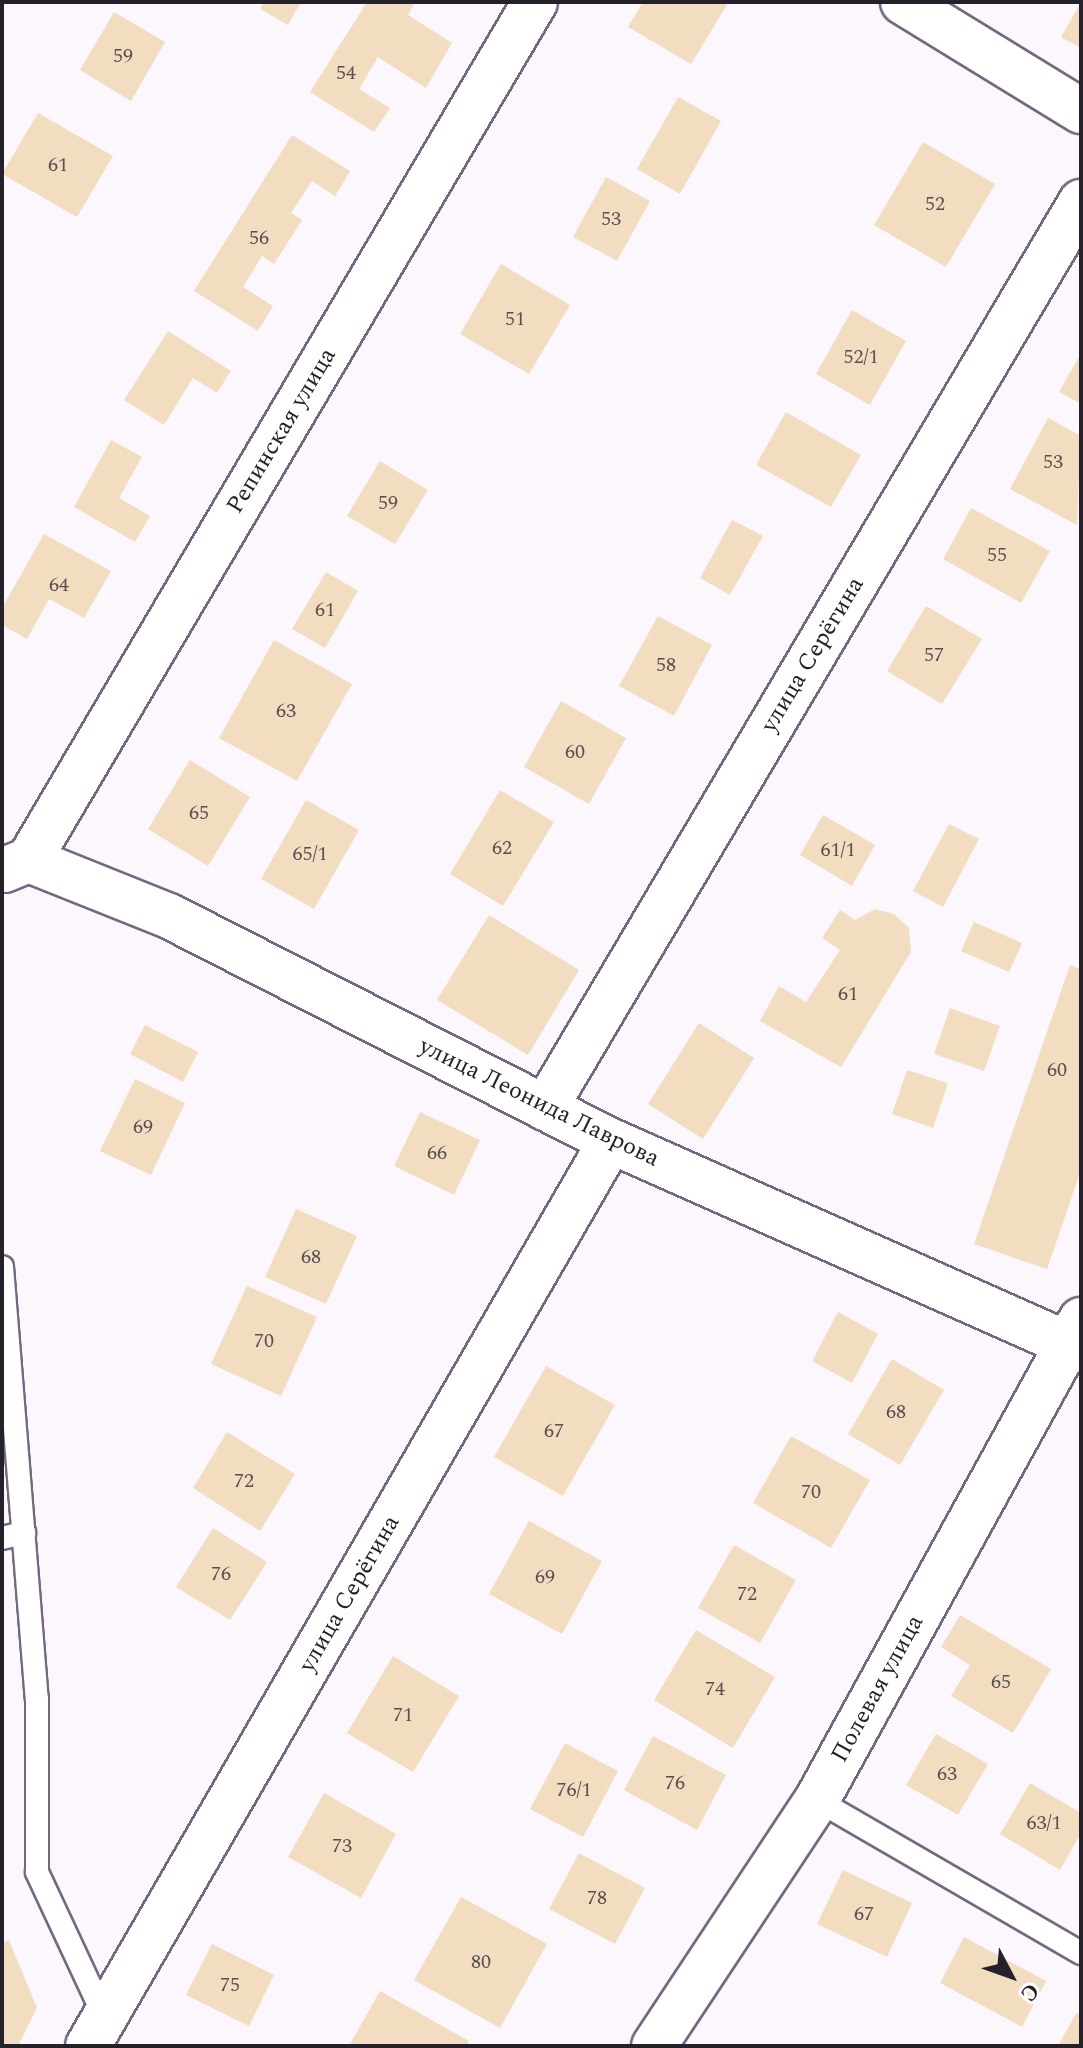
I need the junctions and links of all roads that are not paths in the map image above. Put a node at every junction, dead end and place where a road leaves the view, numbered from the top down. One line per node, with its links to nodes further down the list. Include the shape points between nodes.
1 (535, 2): 5 (street, Репинская улица)
2 (903, 2): 3 (street)
3 (1081, 111)
4 (1081, 202): 6 (street, улица Серёгина)
5 (16, 865): 6 (street, улица Леонида Лаврова, via 169,916)
6 (545, 1108): 7 (street, улица Леонида Лаврова)
7 (611, 1141): 9 (street, улица Леонида Лаврова); 13 (street, улица Серёгина)
8 (2, 1267): 10 (lane)
9 (1076, 1338): 11 (street, Полевая улица)
10 (13, 1536): 13 (lane, via 37,1699 37,1872)
11 (817, 1800): 12 (lane); 14 (street, Полевая улица)
12 (1081, 1953)
13 (97, 2032)
14 (654, 2046)

